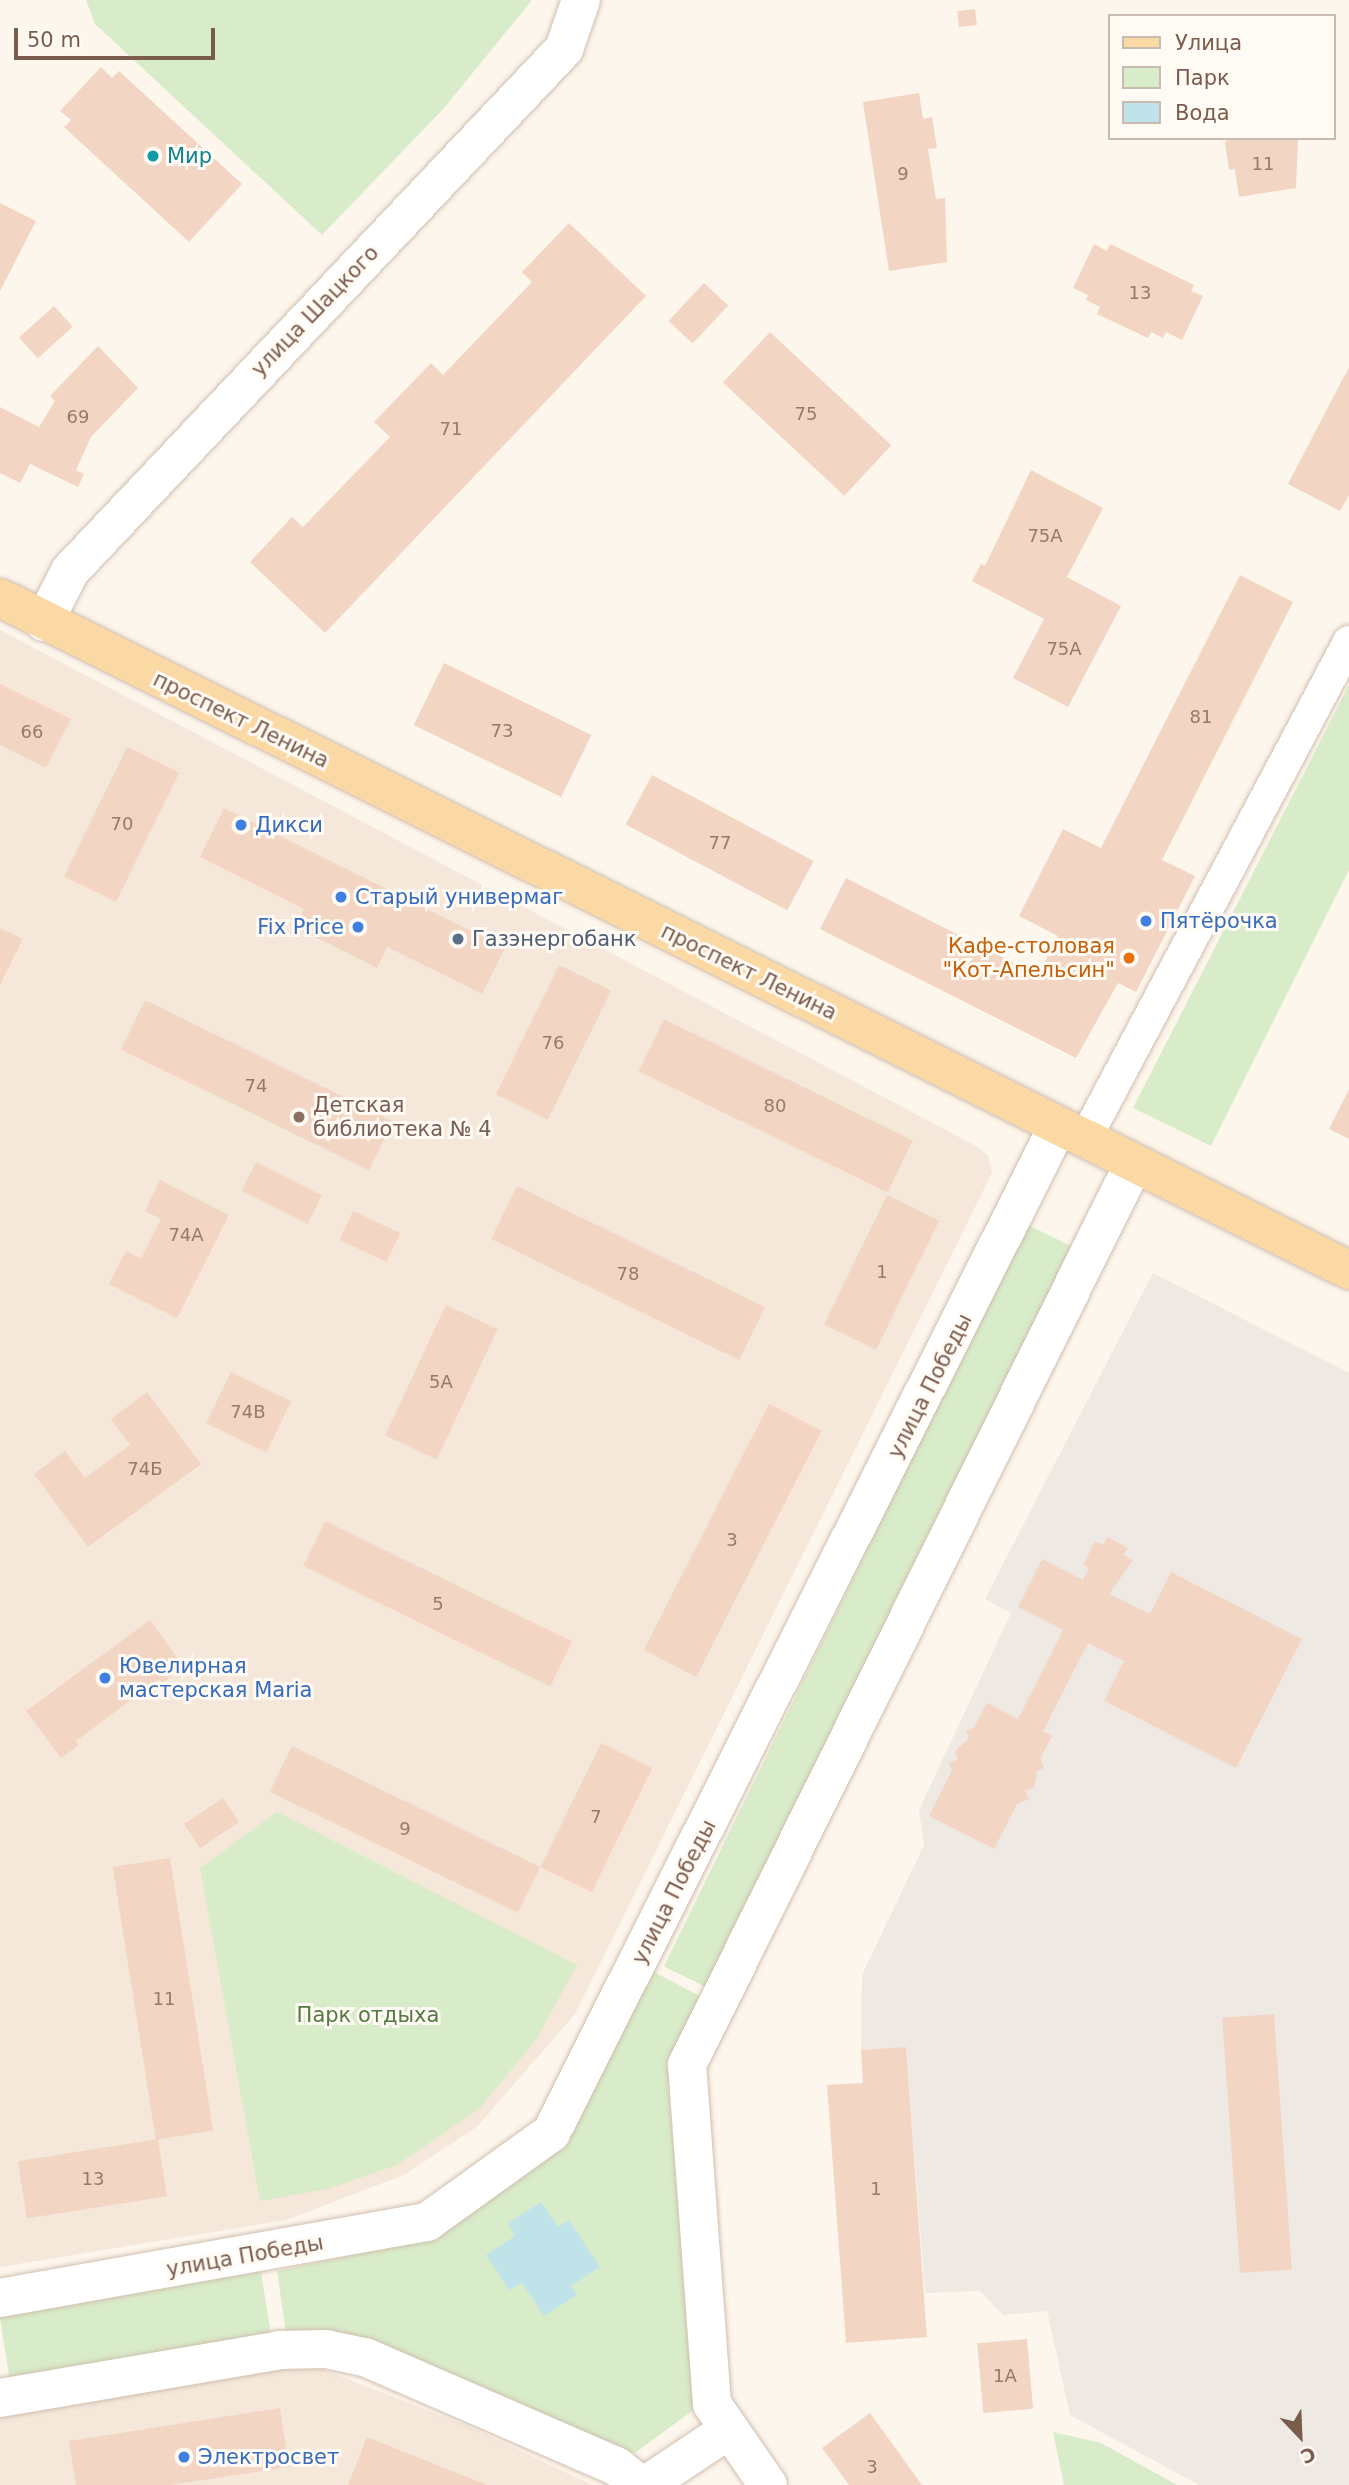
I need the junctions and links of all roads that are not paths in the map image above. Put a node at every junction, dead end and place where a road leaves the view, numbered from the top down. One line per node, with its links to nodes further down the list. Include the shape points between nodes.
1 (581, 0): 3 (street, улица Шацкого, via 564,49 70,571)
2 (0, 598): 3 (main road, проспект Ленина)
3 (44, 622): 5 (main road, проспект Ленина)
4 (1349, 642): 5 (street)
5 (1072, 1132): 6 (main road, проспект Ленина); 8 (street, улица Победы, via 551,2133 427,2222)
6 (1134, 1163): 7 (main road, проспект Ленина); 10 (street, via 687,2065 712,2404)
7 (1349, 1270)
8 (0, 2298)
9 (0, 2398): 11 (street, via 280,2350 326,2349 365,2357 617,2466)
10 (727, 2431): 12 (street); 13 (street)
11 (640, 2485)
12 (646, 2485)
13 (768, 2485)

